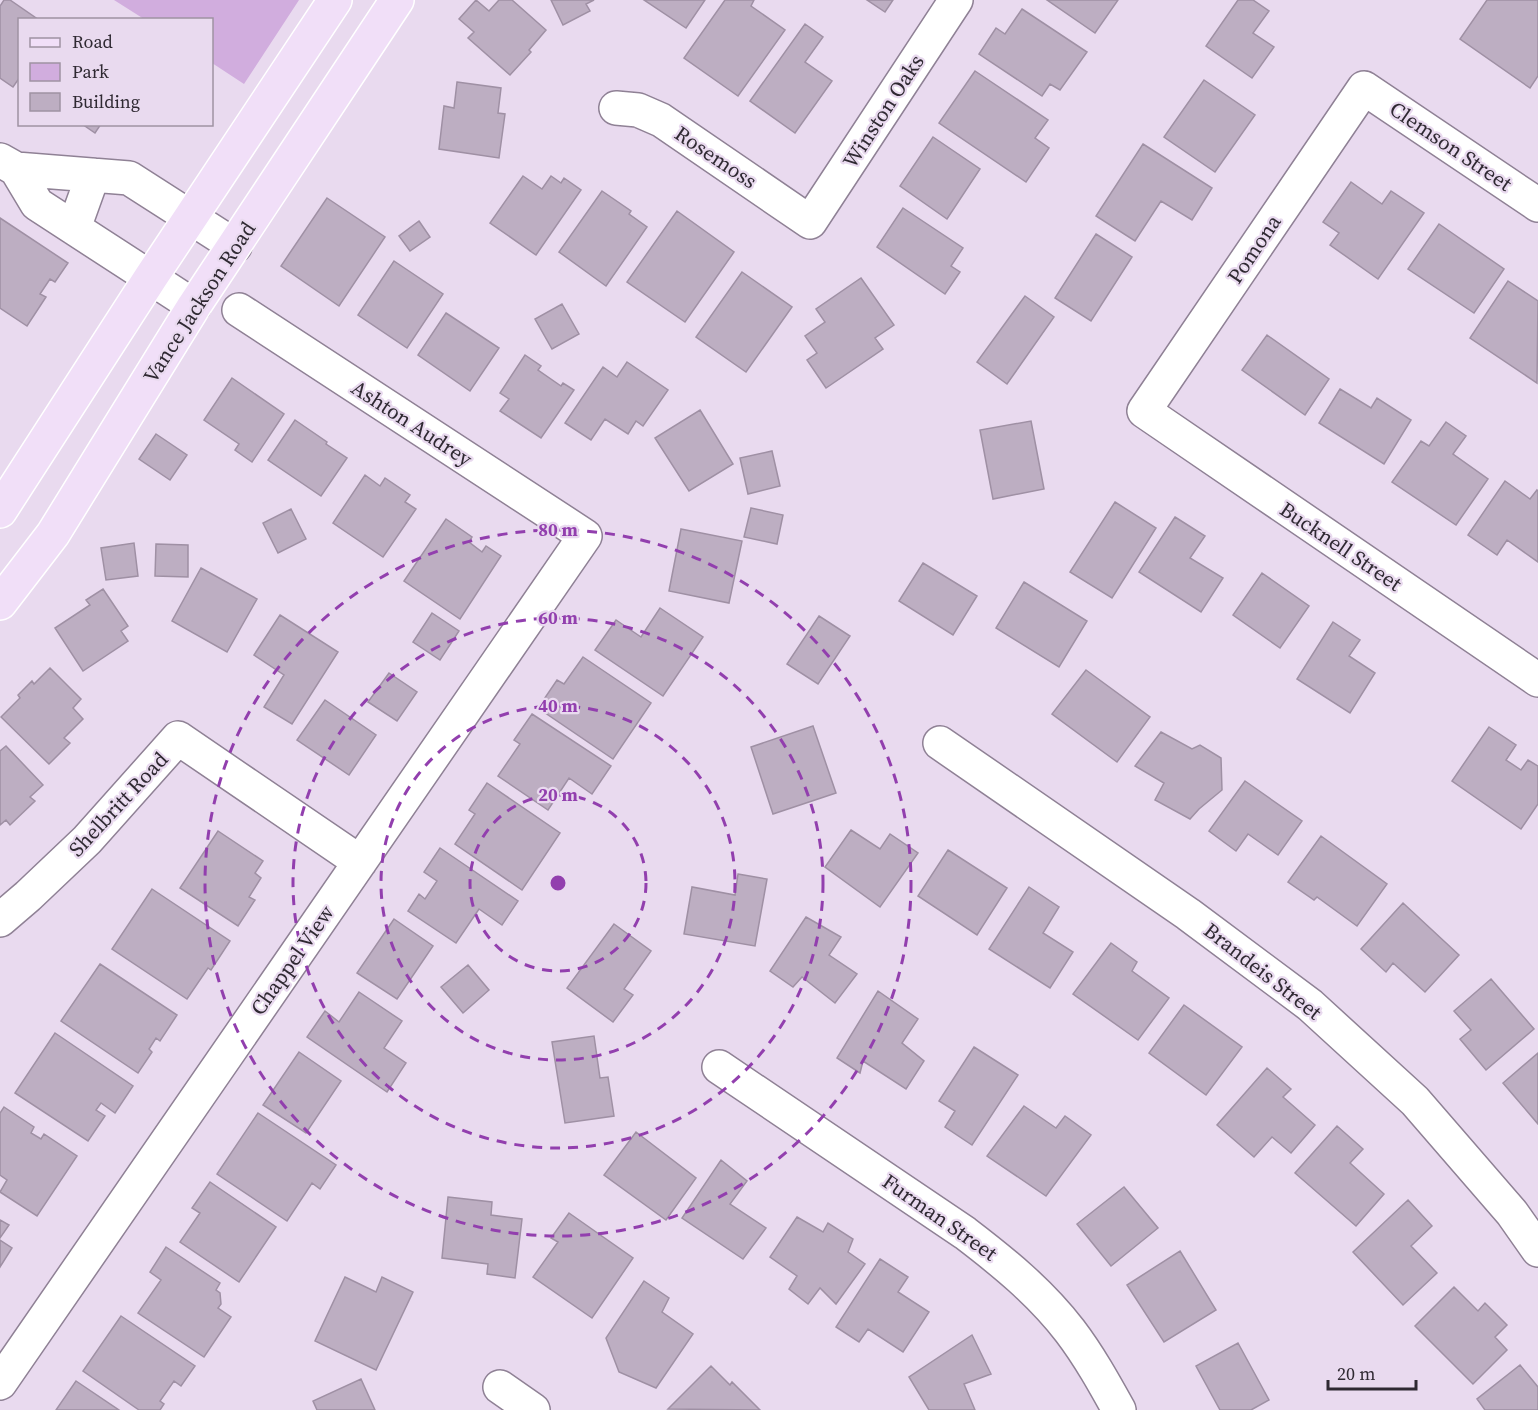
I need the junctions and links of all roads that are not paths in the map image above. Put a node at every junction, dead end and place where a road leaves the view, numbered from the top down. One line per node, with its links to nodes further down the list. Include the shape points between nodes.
1 (335, 0): 9 (main road)
2 (397, 0): 12 (main road, Vance Jackson Road)
3 (956, 0): 10 (street, Winston Oaks)
4 (1364, 88): 8 (street, Clemson Street); 16 (street, Pomona)
5 (615, 108): 10 (street, Rosemoss, via 638,110 661,120)
6 (8, 164): 7 (street); 11 (street, via 37,204)
7 (93, 175): 9 (street, via 129,178); 11 (street)
8 (1538, 205)
9 (191, 217): 12 (street); 13 (main road)
10 (810, 222)
11 (74, 228): 13 (street)
12 (235, 246): 14 (main road, Vance Jackson Road)
13 (151, 277): 14 (street); 17 (main road)
14 (194, 306): 19 (main road, Vance Jackson Road, via 52,534)
15 (239, 310): 18 (street, Ashton Audrey)
16 (1144, 411): 20 (street, Bucknell Street)
17 (0, 511)
18 (585, 536): 22 (street, Chappel View)
19 (0, 603)
20 (1538, 680)
21 (940, 743): 25 (street, Brandeis Street, via 1188,914 1310,1005 1415,1101 1512,1213)
22 (360, 862): 23 (street, Shelbritt Road, via 178,738 87,840); 26 (street, Chappel View)
23 (0, 920)
24 (719, 1066): 29 (street, Furman Street, via 1003,1262 1069,1330)
25 (1538, 1251)
26 (0, 1383)
27 (500, 1387): 28 (street)
28 (533, 1410)
29 (1119, 1410)

